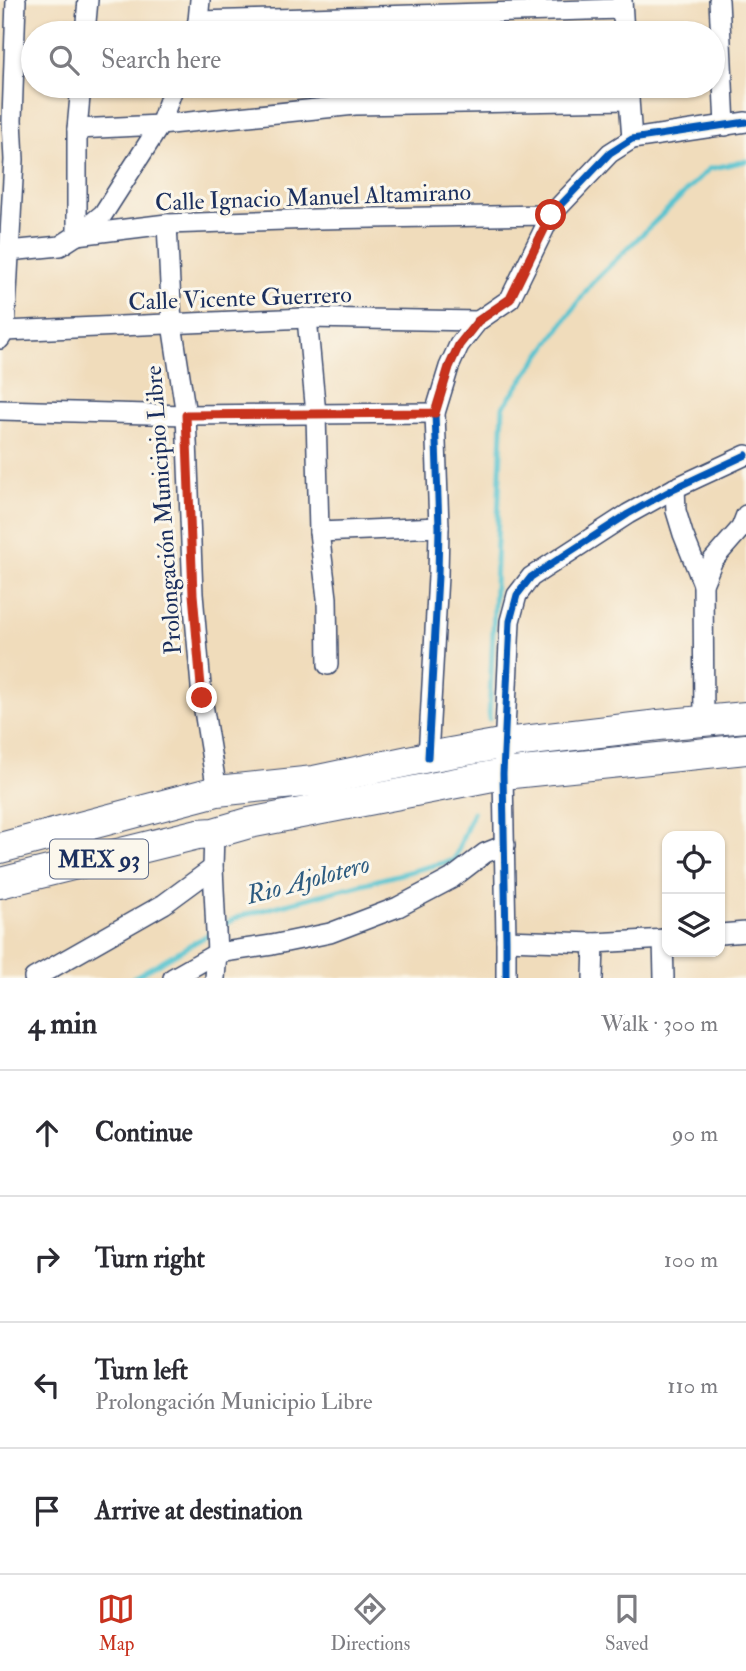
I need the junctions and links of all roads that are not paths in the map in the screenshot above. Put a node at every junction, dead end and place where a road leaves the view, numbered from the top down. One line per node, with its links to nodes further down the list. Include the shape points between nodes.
1 (16, 0): 23 (street)
2 (88, 0): 6 (street)
3 (200, 0): 7 (street)
4 (719, 0): 9 (street)
5 (622, 5): 8 (street)
6 (86, 21)
7 (197, 21)
8 (312, 21)
9 (720, 21)
10 (79, 98): 18 (street)
11 (170, 98): 16 (street)
12 (515, 98): 16 (street, via 355,105)
13 (629, 98): 19 (street)
14 (724, 98): 17 (street)
15 (746, 122): 17 (street)
16 (160, 125): 18 (street); 22 (street, via 103,214)
17 (725, 126): 19 (street)
18 (77, 129): 22 (street)
19 (632, 139): 20 (street, via 610,153)
20 (551, 215): 21 (street, Calle Ignacio Manuel Altamirano); 25 (street, via 510,299)
21 (167, 224): 22 (street, Calle Ignacio Manuel Altamirano); 26 (street, Prolongación Municipio Libre)
22 (77, 235): 23 (street, via 60,246)
23 (9, 251): 27 (street)
24 (307, 318): 25 (street, Calle Vicente Guerrero); 26 (street, Calle Vicente Guerrero); 30 (street)
25 (478, 321): 29 (street, via 459,345)
26 (172, 324): 27 (street, Calle Vicente Guerrero); 31 (street, Prolongación Municipio Libre)
27 (2, 335)
28 (0, 411): 31 (street)
29 (435, 413): 30 (street); 35 (street)
30 (316, 414): 31 (street); 36 (street)
31 (186, 415): 45 (street, Prolongación Municipio Libre, via 193,594)
32 (746, 455): 33 (street)
33 (675, 488): 37 (street, via 680,522); 41 (street, via 531,578 517,595 510,621)
34 (746, 515): 37 (street, via 741,528 713,560)
35 (439, 527): 36 (street); 43 (street)
36 (319, 532): 38 (street, via 327,598)
37 (703, 584): 40 (street)
38 (328, 665)
39 (746, 718): 40 (main road, MEX 93)
40 (704, 722): 41 (main road, MEX 93)
41 (506, 743): 43 (main road, MEX 93); 44 (street)
42 (746, 749): 44 (main road, MEX 93)
43 (428, 757): 45 (main road, MEX 93, via 314,781)
44 (503, 774): 46 (main road, MEX 93); 48 (street)
45 (216, 791): 46 (main road, via 249,801); 47 (main road, via 187,811 189,820); 49 (main road, MEX 93)
46 (249, 823): 47 (main road, MEX 93)
47 (206, 834): 50 (street); 51 (main road, MEX 93)
48 (505, 845): 55 (street); 57 (street, via 398,907 330,933 272,945)
49 (0, 848)
50 (213, 867): 57 (street); 59 (street, via 164,904)
51 (0, 883)
52 (746, 932): 53 (street)
53 (725, 934)
54 (662, 939): 56 (street)
55 (506, 940): 56 (street); 62 (street)
56 (594, 943): 63 (street)
57 (217, 944): 60 (street); 61 (street)
58 (665, 957): 64 (street)
59 (34, 978)
60 (173, 978)
61 (215, 978)
62 (506, 978)
63 (593, 978)
64 (664, 978)

